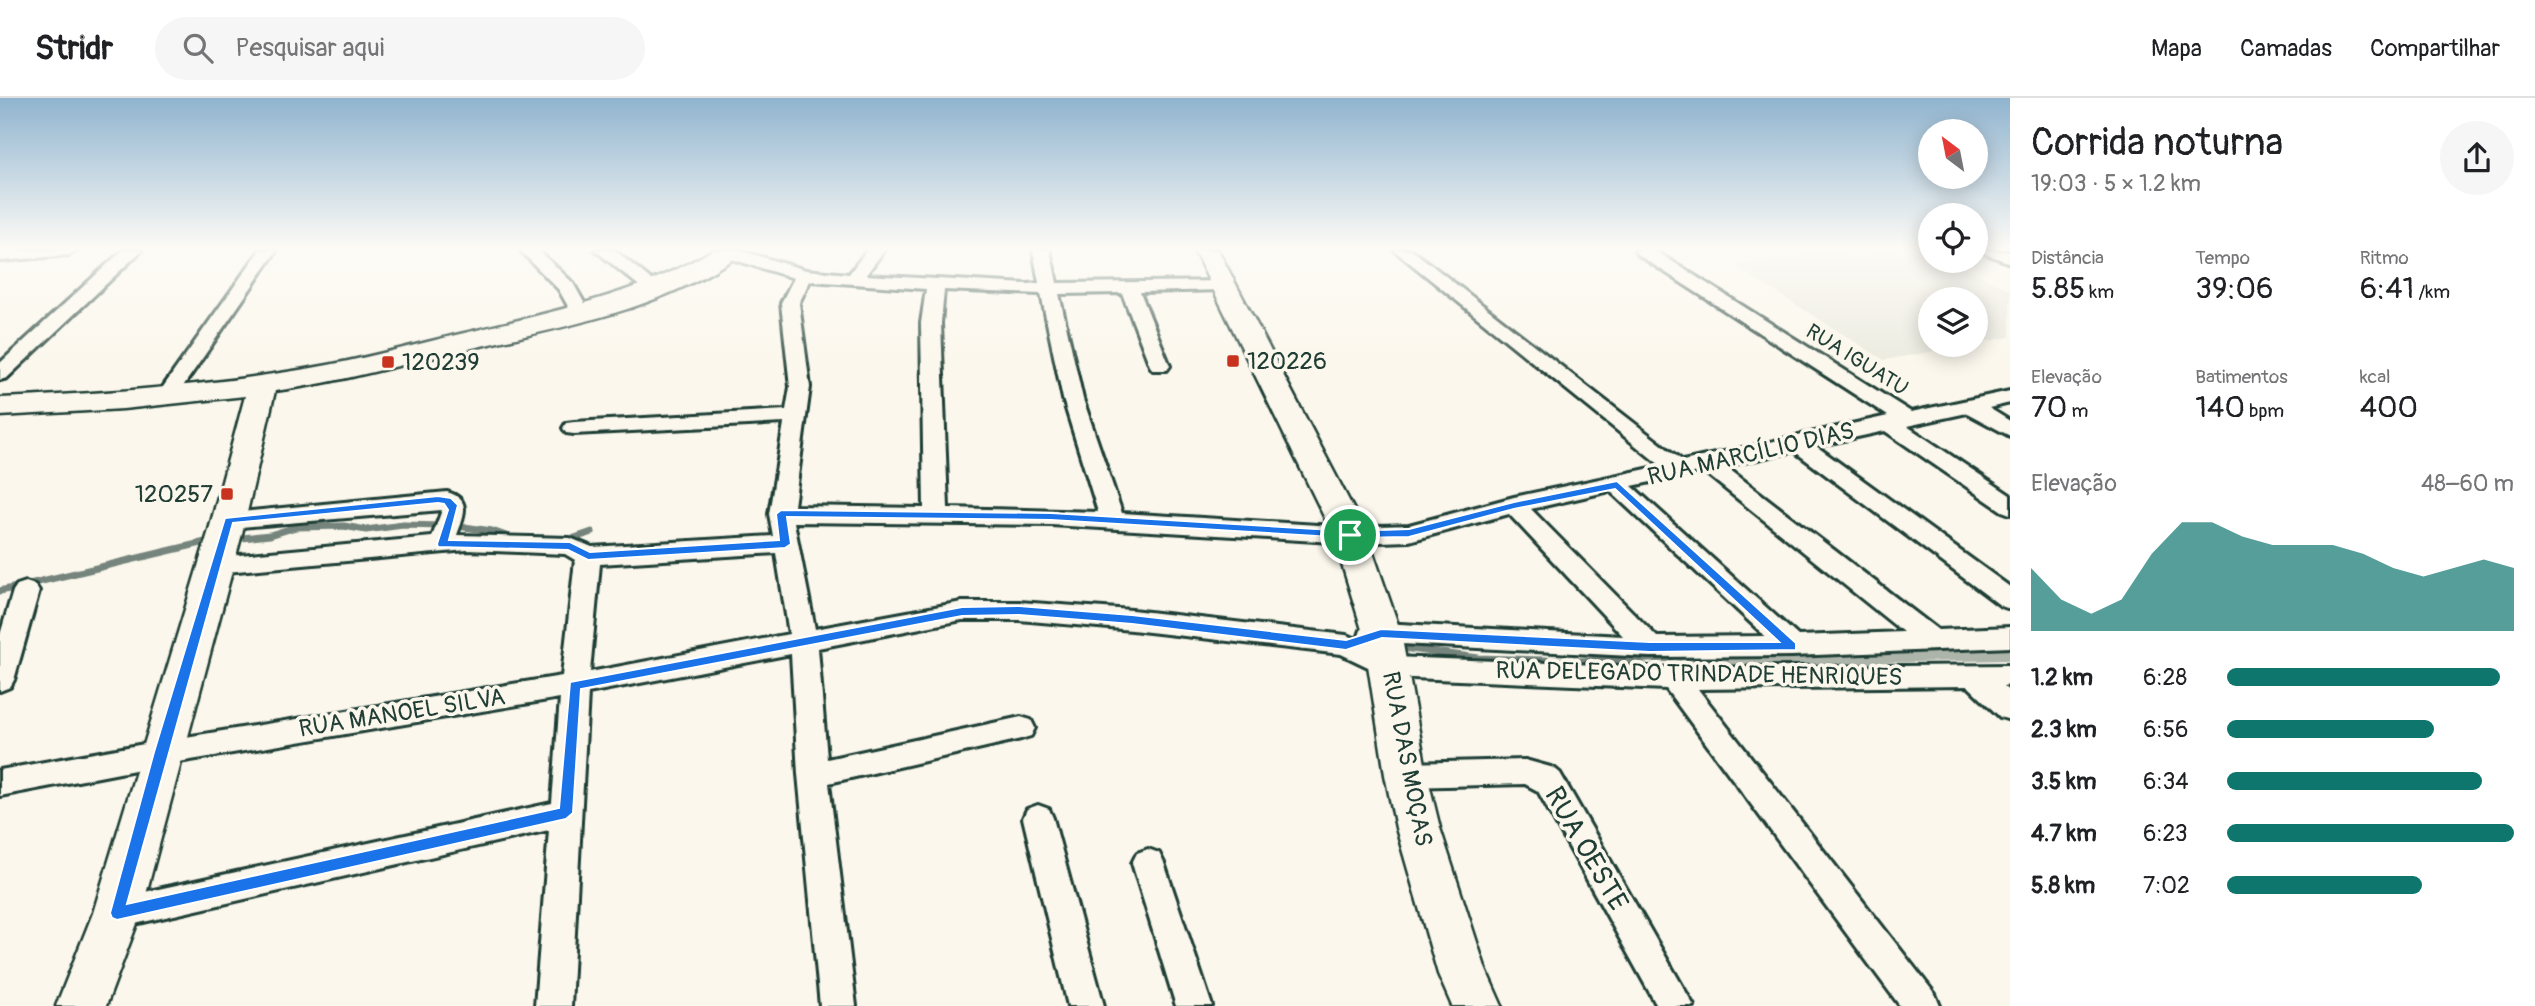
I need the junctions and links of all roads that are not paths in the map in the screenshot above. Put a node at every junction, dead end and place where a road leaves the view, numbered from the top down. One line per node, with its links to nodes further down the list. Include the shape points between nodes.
1 (88, 292): 14 (street)
2 (239, 292): 16 (street)
3 (570, 292): 12 (street)
4 (644, 292): 12 (street)
5 (795, 292): 20 (street, via 790,303 800,387)
6 (935, 292): 31 (street, via 931,323)
7 (1050, 292): 32 (street, via 1073,399)
8 (1131, 292): 13 (street)
9 (1226, 292): 33 (street, RUA DAS MOÇAS)
10 (1456, 292): 26 (street)
11 (1706, 292): 21 (street, RUA IGUATU)
12 (581, 313): 15 (street, via 375,364)
13 (1160, 366)
14 (0, 374)
15 (262, 384): 16 (street); 34 (street)
16 (168, 394): 19 (street)
17 (2010, 397): 18 (street, RUA MARCÍLIO DIAS)
18 (1971, 406): 21 (street, RUA MARCÍLIO DIAS); 23 (street)
19 (0, 407)
20 (795, 416): 22 (street); 30 (street)
21 (1896, 420): 24 (street, RUA MARCÍLIO DIAS); 29 (street, RUA IGUATU)
22 (574, 428)
23 (2010, 430)
24 (1797, 443): 25 (street, RUA MARCÍLIO DIAS); 39 (street)
25 (1706, 462): 26 (street, RUA MARCÍLIO DIAS); 41 (street)
26 (1679, 469): 27 (street, RUA MARCÍLIO DIAS)
27 (1617, 485): 28 (street, RUA MARCÍLIO DIAS); 43 (street)
28 (1514, 505): 33 (street, RUA MARCÍLIO DIAS, via 1409,533); 44 (street, RUA DELEGADO TRINDADE HENRIQUES)
29 (2010, 506)
30 (781, 514): 31 (street, RUA MARCÍLIO DIAS); 36 (street)
31 (936, 516): 32 (street, RUA MARCÍLIO DIAS)
32 (1112, 520): 33 (street, RUA MARCÍLIO DIAS)
33 (1350, 535): 45 (street, RUA DAS MOÇAS)
34 (223, 542): 35 (street); 35 (street, via 447,500 454,510); 53 (street)
35 (442, 544): 37 (street, via 570,546)
36 (785, 544): 37 (street); 42 (street)
37 (588, 556): 50 (street)
38 (26, 591): 49 (street)
39 (2010, 600)
40 (2010, 637): 41 (street, RUA DELEGADO TRINDADE HENRIQUES)
41 (1932, 640): 43 (street, RUA DELEGADO TRINDADE HENRIQUES)
42 (804, 642): 45 (street, RUA MANOEL SILVA, via 962,611 1019,611); 50 (street, RUA MANOEL SILVA); 54 (street)
43 (1792, 646): 44 (street, RUA DELEGADO TRINDADE HENRIQUES)
44 (1650, 647): 45 (street, RUA DELEGADO TRINDADE HENRIQUES)
45 (1385, 650): 48 (street, RUA DELEGADO TRINDADE HENRIQUES); 55 (street, RUA DAS MOÇAS)
46 (2010, 675): 47 (street, RUA DELEGADO TRINDADE HENRIQUES)
47 (1975, 676): 48 (street, RUA DELEGADO TRINDADE HENRIQUES); 51 (street)
48 (1674, 679): 68 (street)
49 (0, 680)
50 (575, 685): 53 (street, RUA MANOEL SILVA); 57 (street)
51 (2010, 709)
52 (1021, 728): 54 (street)
53 (161, 752): 56 (street, RUA MANOEL SILVA); 60 (street)
54 (813, 774): 63 (street)
55 (1406, 775): 66 (street, RUA DAS MOÇAS, via 1462,974); 67 (street, RUA OESTE, via 1525,772 1543,777)
56 (0, 783)
57 (566, 813): 60 (street); 62 (street)
58 (1038, 818): 64 (street)
59 (1148, 863): 65 (street)
60 (117, 913): 61 (street)
61 (82, 1006)
62 (553, 1006)
63 (838, 1006)
64 (1086, 1006)
65 (1194, 1006)
66 (1477, 1006)
67 (1676, 1006)
68 (1922, 1006)

